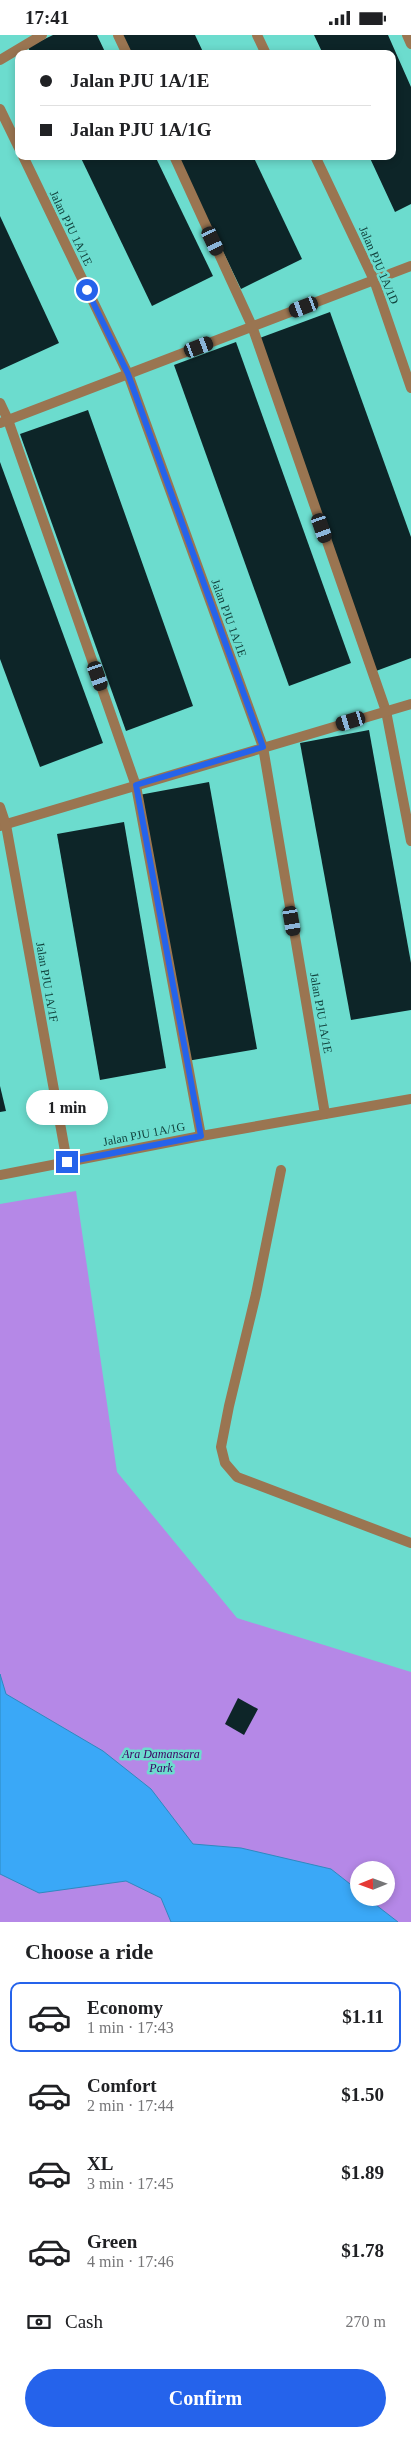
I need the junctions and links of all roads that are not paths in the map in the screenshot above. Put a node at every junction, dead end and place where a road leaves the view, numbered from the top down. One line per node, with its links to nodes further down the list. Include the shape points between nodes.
1 (42, 35): 6 (street)
2 (118, 35): 7 (street)
3 (257, 35): 8 (street)
4 (407, 35): 5 (street)
5 (411, 44)
6 (17, 50)
7 (125, 50)
8 (264, 50)
9 (15, 51): 10 (street)
10 (0, 60)
11 (0, 109): 12 (street)
12 (15, 140)
13 (25, 160): 19 (street, Jalan PJU 1A/1E)
14 (176, 160): 18 (street)
15 (317, 160): 17 (street, Jalan PJU 1A/1D)
16 (411, 265): 17 (street)
17 (374, 280): 18 (street); 20 (street, Jalan PJU 1A/1D)
18 (252, 326): 19 (street); 24 (street)
19 (128, 374): 22 (street); 25 (street, Jalan PJU 1A/1E)
20 (411, 388)
21 (0, 403): 22 (street)
22 (4, 421): 26 (street)
23 (411, 704): 24 (street)
24 (386, 711): 25 (street); 29 (street)
25 (263, 747): 26 (street); 31 (street, Jalan PJU 1A/1E)
26 (136, 785): 28 (street); 32 (street)
27 (0, 807): 28 (street, Jalan PJU 1A/1F)
28 (3, 826): 33 (street, Jalan PJU 1A/1F)
29 (411, 841)
30 (411, 1099): 31 (street, Jalan PJU 1A/1G)
31 (325, 1114): 32 (street, Jalan PJU 1A/1G)
32 (201, 1136): 33 (street, Jalan PJU 1A/1G)
33 (67, 1162): 35 (street, Jalan PJU 1A/1G)
34 (281, 1170): 36 (street, via 229,1406 222,1447 225,1463 237,1477)
35 (0, 1175)
36 (411, 1543)

